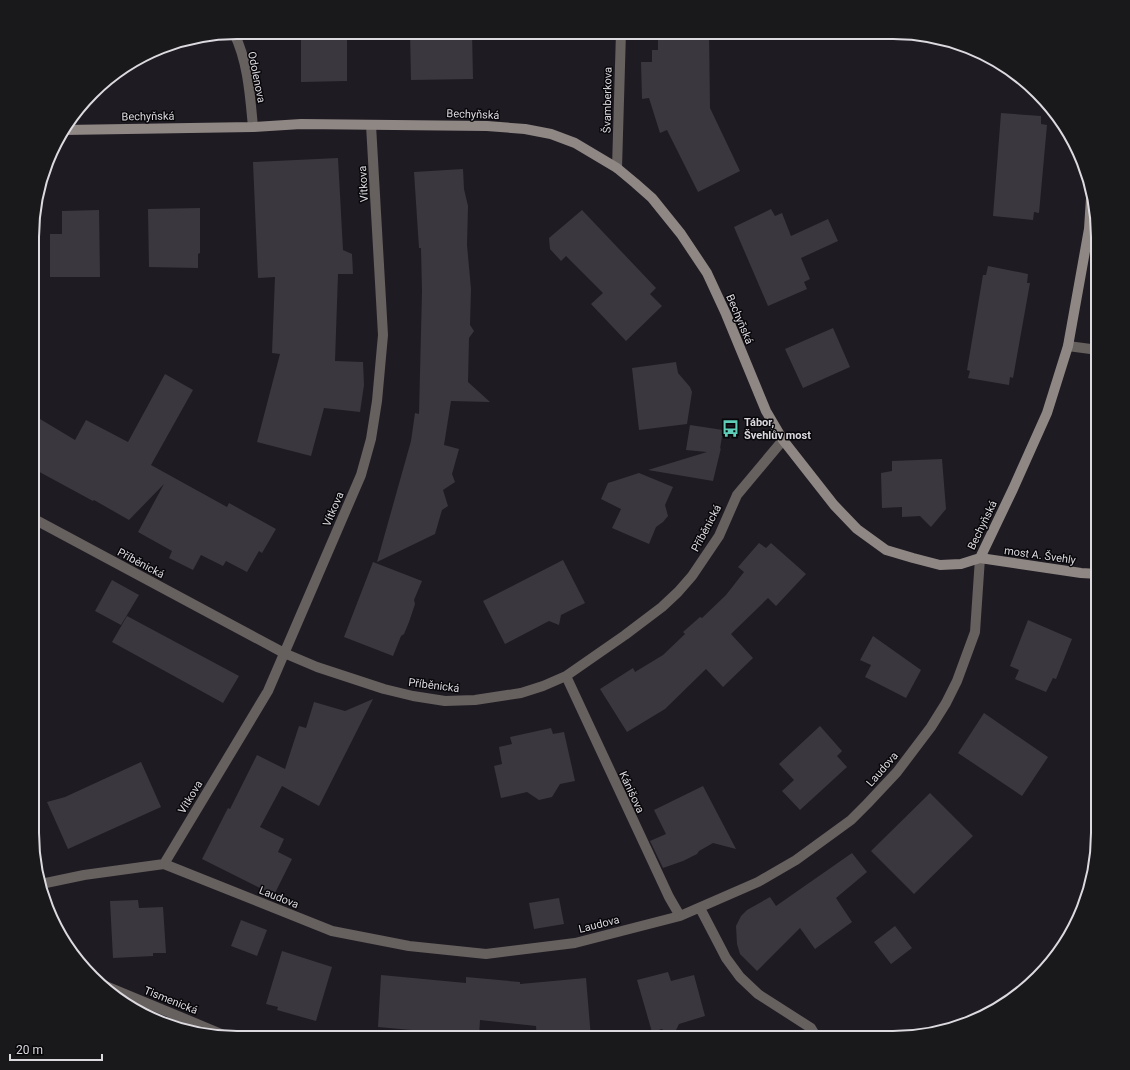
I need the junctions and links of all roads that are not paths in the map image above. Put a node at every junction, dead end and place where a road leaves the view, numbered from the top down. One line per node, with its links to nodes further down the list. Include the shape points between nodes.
1 (236, 39): 4 (street, Odolenova, via 250,87)
2 (620, 39): 6 (street, Švamberkova)
3 (372, 125): 4 (main road, Bechyňská, via 301,124); 6 (main road, Bechyňská, via 487,126 525,129 575,143); 14 (street, Vítkova, via 383,335 371,439 361,474)
4 (253, 127): 5 (main road, Bechyňská)
5 (70, 130)
6 (617, 168): 10 (main road, Bechyňská, via 652,198 681,234 707,273 766,411)
7 (1090, 218): 8 (main road, Bechyňská)
8 (1068, 346): 9 (street); 12 (main road, Bechyňská, via 1047,413)
9 (1091, 349)
10 (783, 440): 12 (main road, Bechyňská, via 834,505 857,529 886,550 940,564 961,564); 15 (street, Příběnická, via 737,495 719,536 678,592 662,608)
11 (39, 522): 14 (street, Příběnická)
12 (980, 558): 13 (main road, most A. Švehly); 18 (street, Laudova, via 974,632 957,681 946,704 898,772 851,820 796,860 758,882)
13 (1091, 574)
14 (284, 653): 15 (street, Příběnická, via 384,689 445,701 475,700 521,693); 16 (street, Vítkova, via 268,691)
15 (566, 676): 19 (street, Kánišova)
16 (164, 864): 17 (street, Laudova); 19 (street, Laudova, via 332,931 417,947 486,954 575,943)
17 (46, 883)
18 (700, 908): 19 (street, Laudova); 22 (street, via 726,958 740,977 758,994)
19 (680, 916)
20 (119, 991): 21 (street, Tismenická)
21 (208, 1028)
22 (813, 1031)

